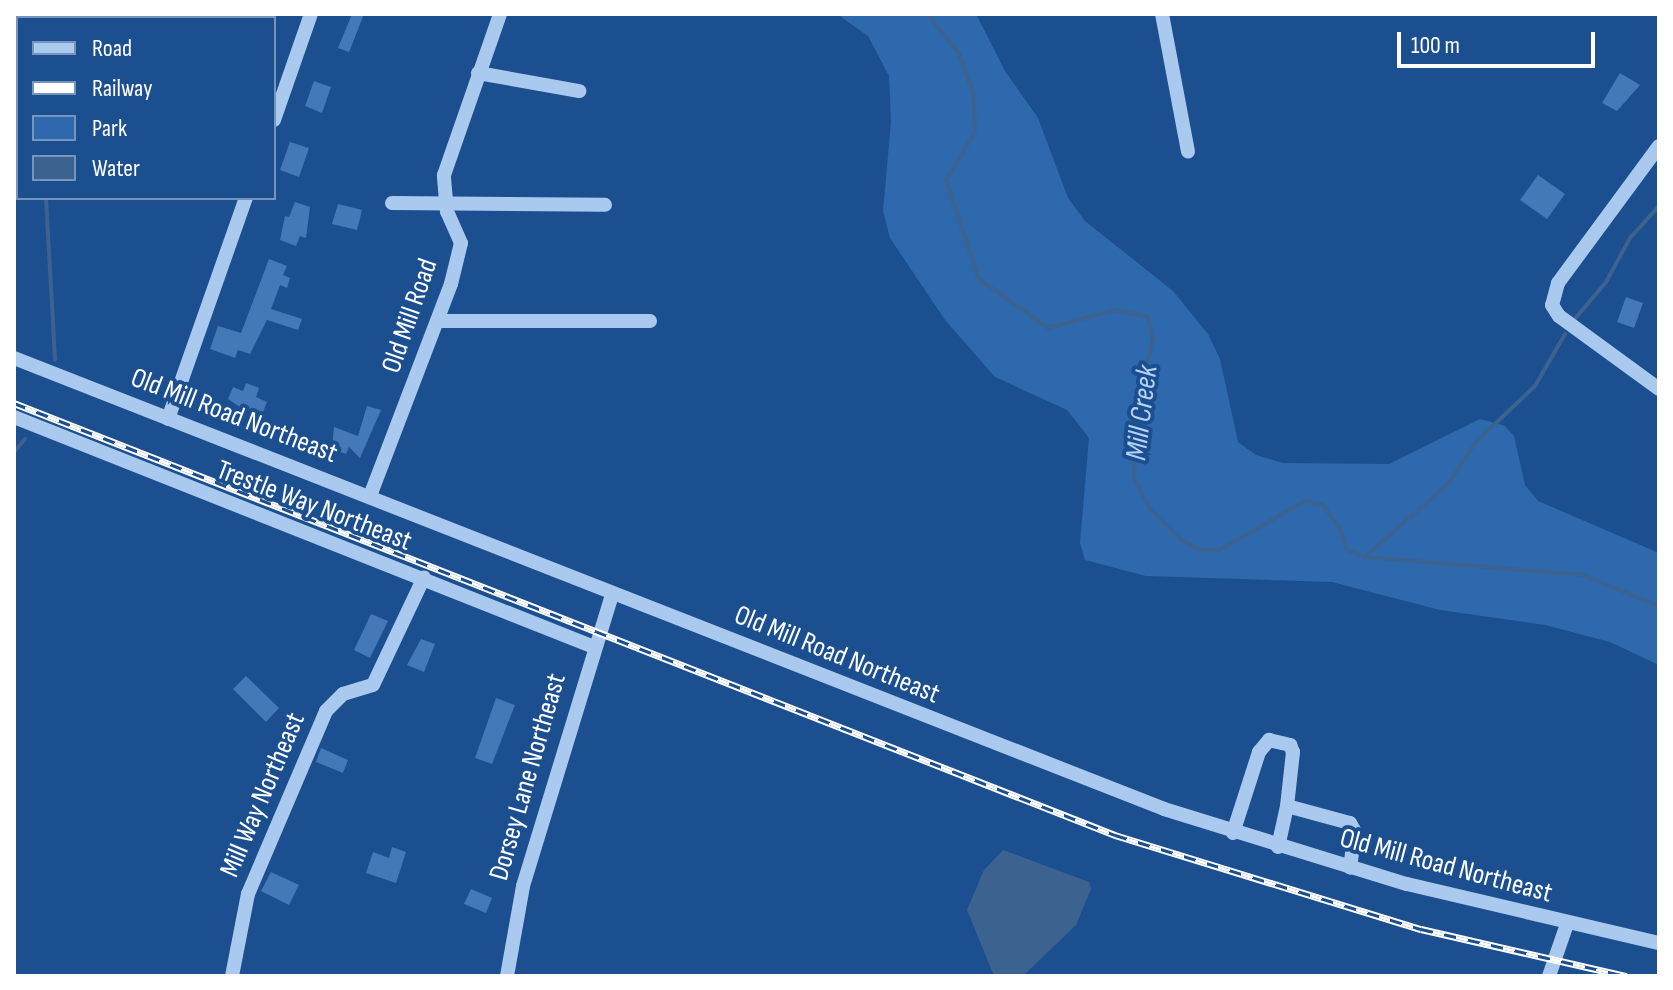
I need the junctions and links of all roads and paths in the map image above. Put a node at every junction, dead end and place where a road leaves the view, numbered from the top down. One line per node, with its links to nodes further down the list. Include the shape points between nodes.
1 (311, 14): 6 (street)
2 (500, 14): 4 (street, Old Mill Road)
3 (1162, 14): 8 (street)
4 (478, 73): 5 (street); 10 (street, Old Mill Road, via 444,175)
5 (579, 91)
6 (276, 114)
7 (1659, 146): 16 (street, via 1558,283 1552,305 1559,316)
8 (1188, 152)
9 (245, 200): 18 (street)
10 (446, 200): 11 (street, via 421,207); 12 (street); 13 (street, Old Mill Road, via 461,243)
11 (392, 203)
12 (605, 205)
13 (437, 321): 14 (street); 19 (street, Old Mill Road)
14 (650, 321)
15 (14, 358): 18 (street, Old Mill Road Northeast)
16 (1659, 389)
17 (14, 417): 20 (street, Trestle Way Northeast)
18 (168, 419): 19 (street, Old Mill Road Northeast)
19 (370, 496): 21 (street, Old Mill Road Northeast)
20 (424, 577): 22 (street, Trestle Way Northeast); 29 (street, Mill Way Northeast, via 373,685 343,694 326,711 248,894)
21 (612, 595): 22 (street, Dorsey Lane Northeast); 24 (street, Old Mill Road Northeast, via 1059,771)
22 (594, 647): 30 (street, Dorsey Lane Northeast, via 520,898)
23 (1287, 806): 24 (street, via 1293,752 1290,745 1269,740 1259,752); 25 (street); 26 (street, via 1350,823 1355,832)
24 (1233, 833): 25 (street, Old Mill Road Northeast)
25 (1278, 847): 26 (street, Old Mill Road Northeast)
26 (1350, 868): 27 (street, Old Mill Road Northeast)
27 (1567, 924): 28 (street, Old Mill Road Northeast); 31 (street)
28 (1659, 943)
29 (232, 976)
30 (507, 976)
31 (1549, 976)

